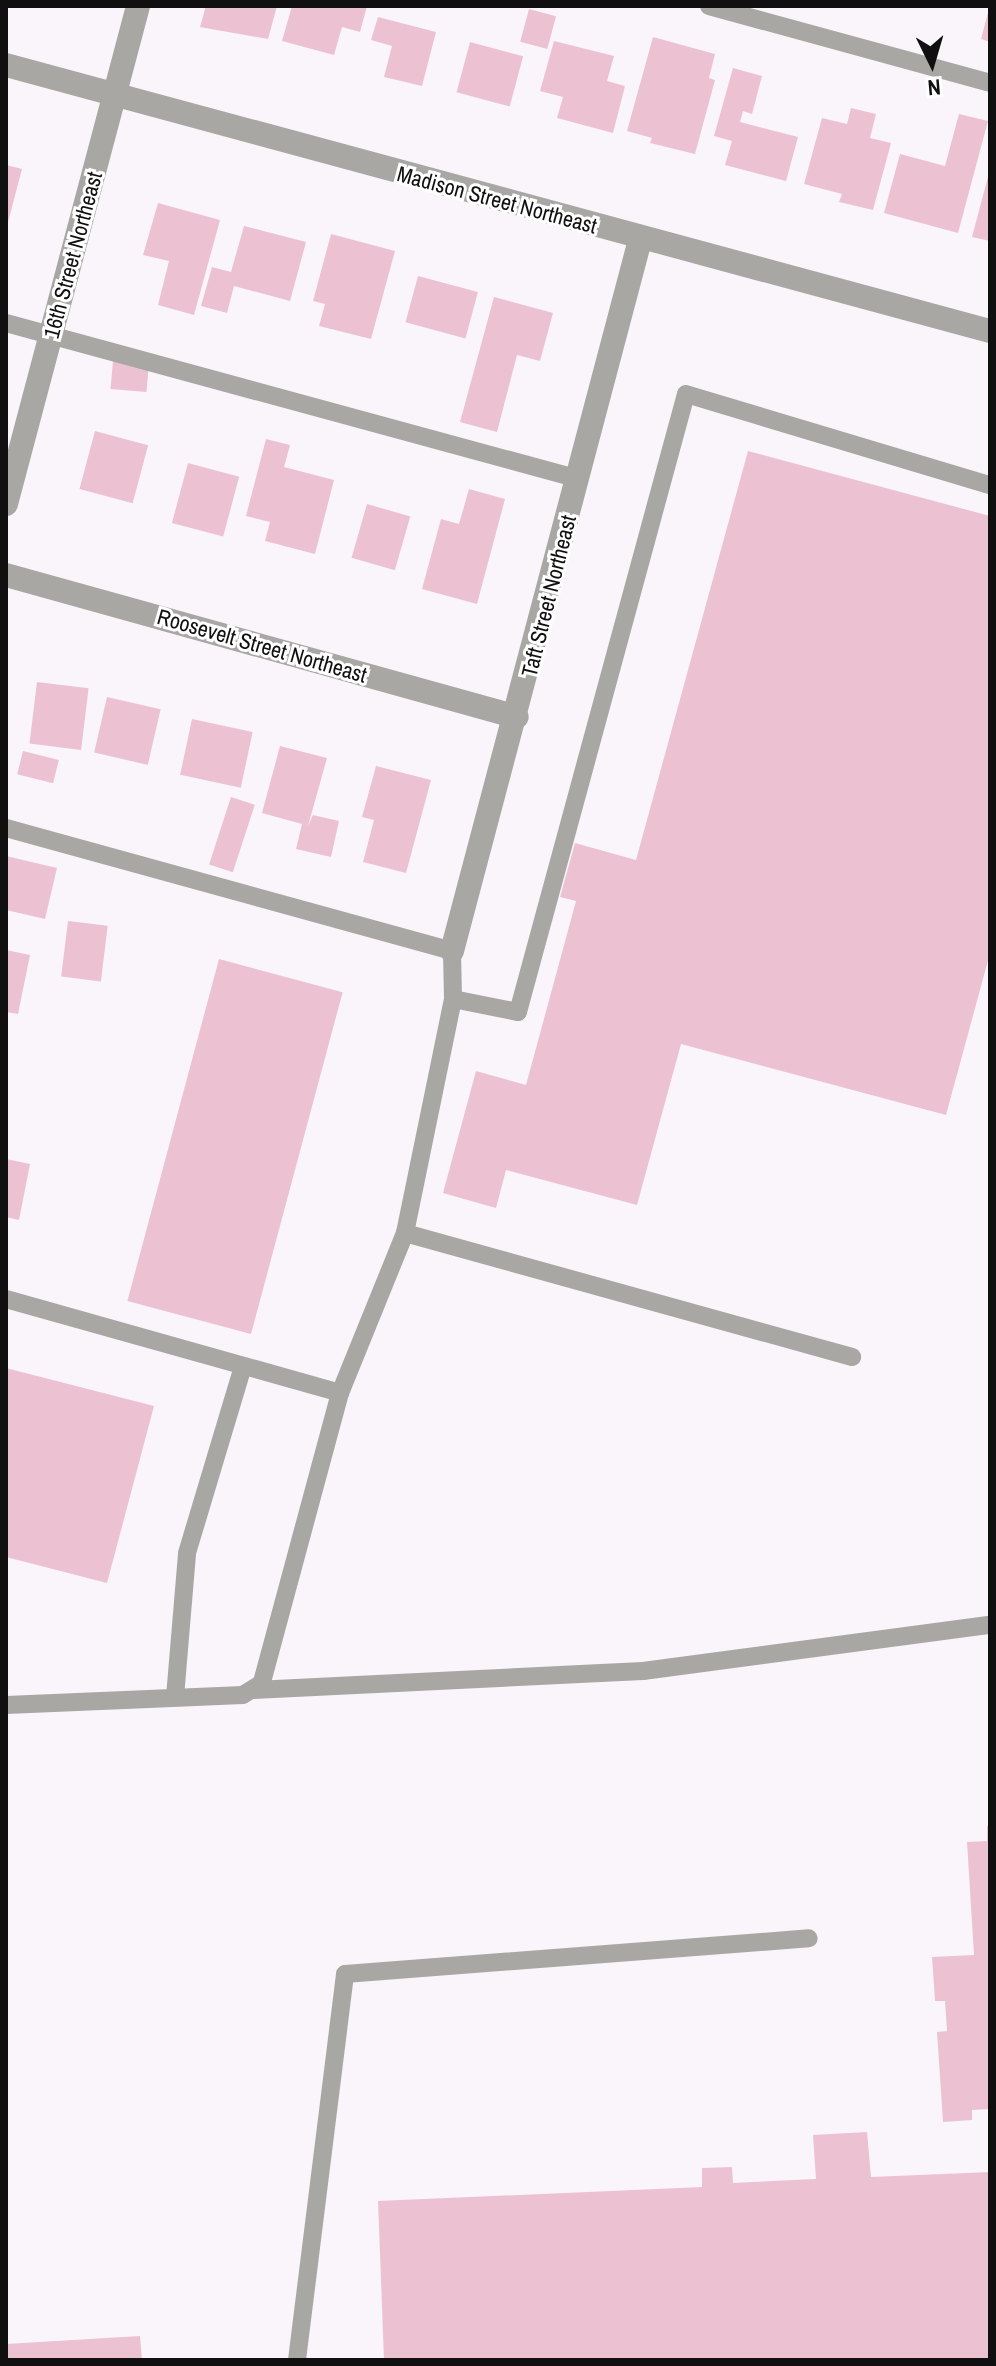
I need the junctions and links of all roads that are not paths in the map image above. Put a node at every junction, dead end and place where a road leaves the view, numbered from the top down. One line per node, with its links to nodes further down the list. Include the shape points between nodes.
1 (138, 6): 5 (street, 16th Street Northeast)
2 (709, 6): 4 (lane)
3 (6, 65): 5 (street, Madison Street Northeast)
4 (990, 83)
5 (116, 95): 6 (street, Madison Street Northeast); 9 (street, 16th Street Northeast)
6 (640, 240): 8 (street, Madison Street Northeast); 10 (street, Taft Street Northeast)
7 (6, 323): 9 (lane)
8 (990, 331)
9 (51, 335): 10 (lane); 12 (street, 16th Street Northeast)
10 (579, 479): 14 (street, Taft Street Northeast)
11 (990, 485): 17 (lane, via 686,394 518,1012)
12 (6, 504)
13 (6, 575): 14 (street, Roosevelt Street Northeast)
14 (517, 717): 16 (street, Taft Street Northeast)
15 (6, 828): 16 (lane)
16 (452, 951): 17 (lane)
17 (453, 999): 18 (lane)
18 (405, 1233): 20 (lane); 22 (lane)
19 (6, 1299): 21 (lane)
20 (852, 1357)
21 (243, 1366): 22 (lane); 25 (lane, via 187,1553)
22 (340, 1393): 24 (lane, via 262,1683)
23 (990, 1625): 24 (lane, via 643,1671)
24 (253, 1690): 25 (lane)
25 (175, 1697): 26 (lane)
26 (6, 1705)
27 (809, 1938): 28 (lane, via 345,1974)
28 (297, 2360)

